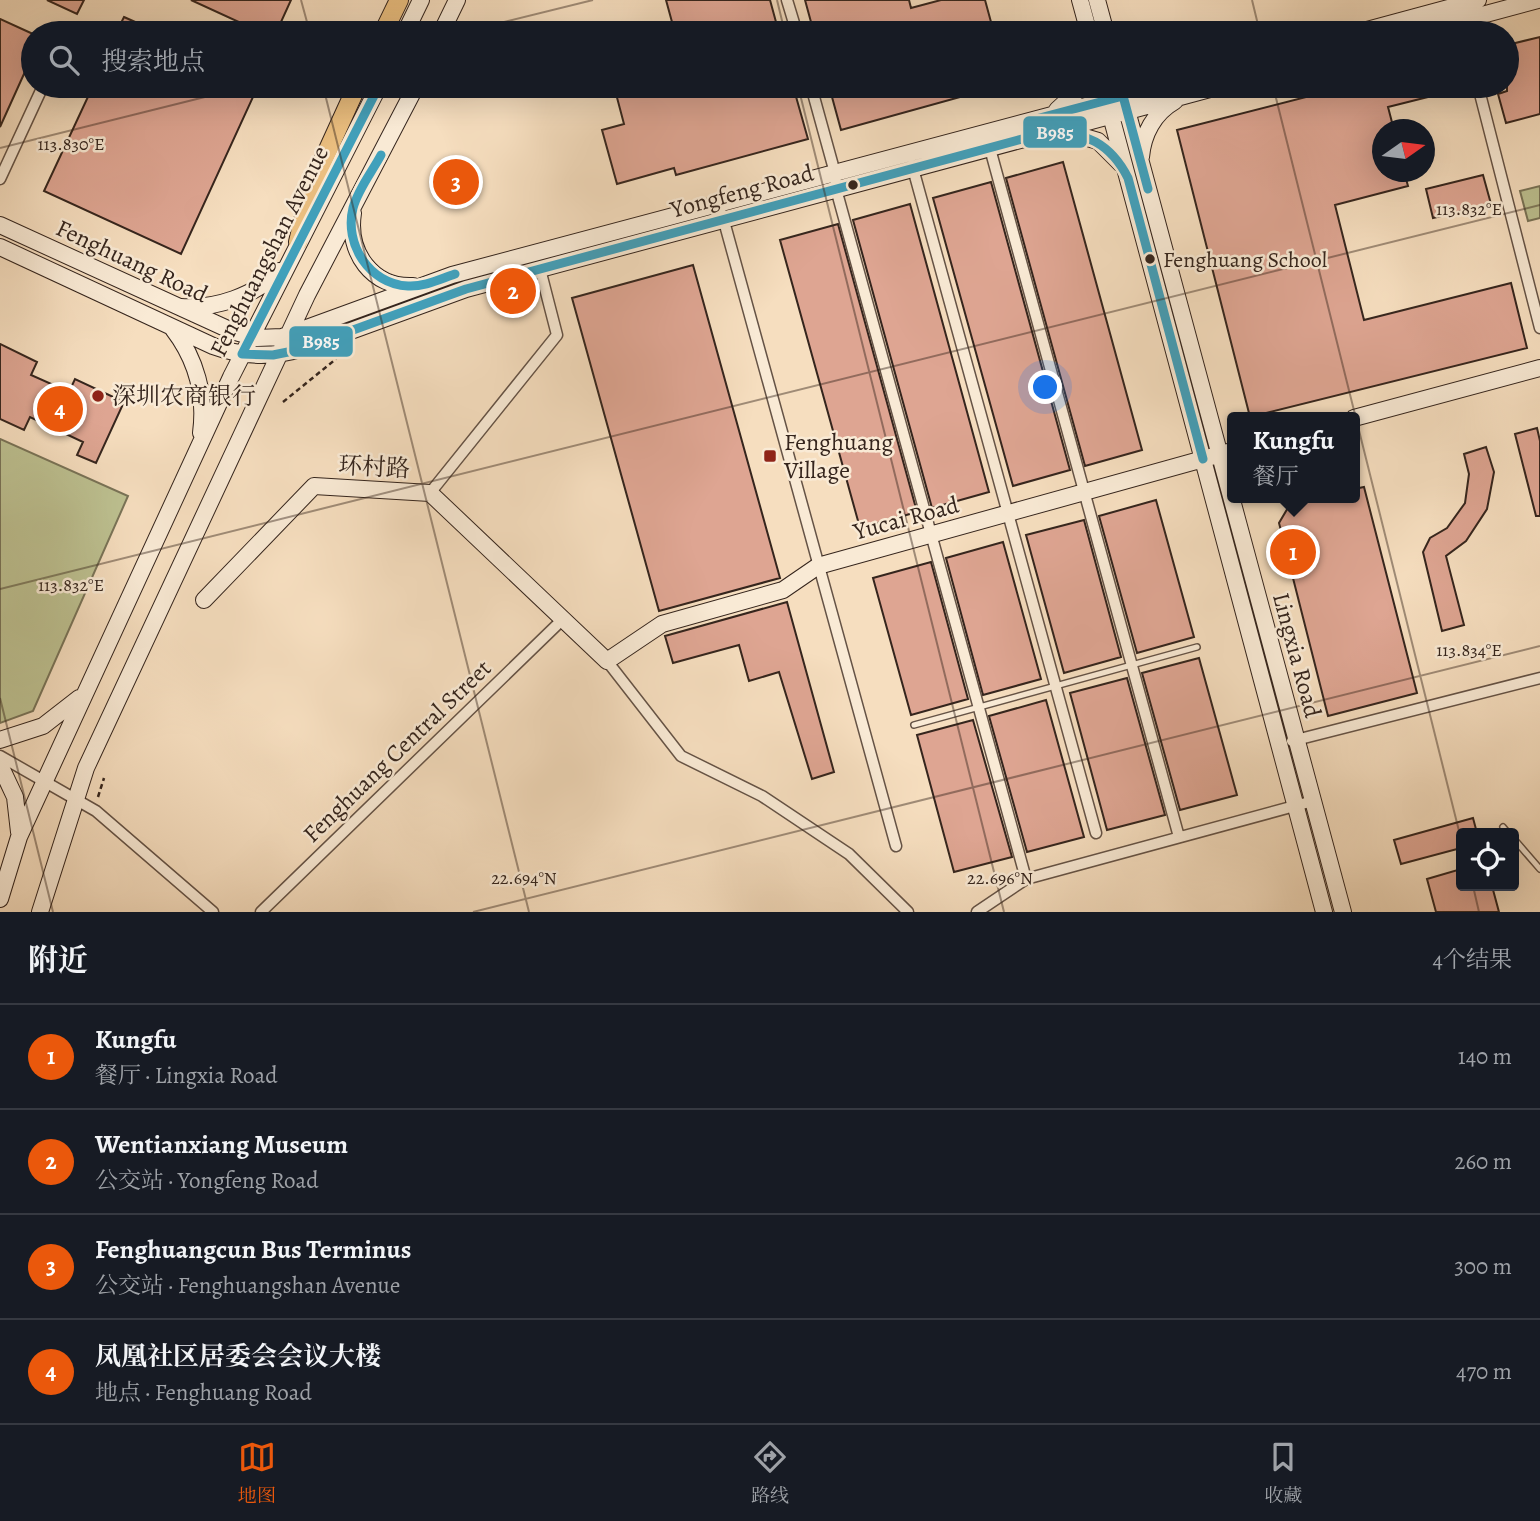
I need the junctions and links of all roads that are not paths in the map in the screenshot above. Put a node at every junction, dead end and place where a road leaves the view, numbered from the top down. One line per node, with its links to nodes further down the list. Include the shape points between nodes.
1 (399, 0): 10 (main road)
2 (421, 0): 11 (street)
3 (457, 0): 12 (street)
4 (788, 0): 13 (street)
5 (1080, 0): 14 (street)
6 (1097, 0): 15 (street)
7 (1478, 0): 9 (street)
8 (1538, 0): 9 (street)
9 (1461, 20)
10 (389, 21)
11 (411, 21)
12 (447, 21)
13 (794, 21)
14 (1086, 21)
15 (1103, 21)
16 (37, 98): 30 (street)
17 (352, 98): 35 (main road, via 311,187)
18 (373, 98): 35 (street, Fenghuangshan Avenue)
19 (411, 98): 32 (street)
20 (814, 98): 31 (street)
21 (1072, 98): 26 (street)
22 (1133, 98): 25 (street, Yongfeng Road)
23 (1180, 98): 29 (street, via 1154,120)
24 (1481, 98): 42 (street)
25 (1115, 99): 26 (street, Yongfeng Road); 29 (street, Lingxia Road)
26 (1044, 125): 27 (street, Yongfeng Road); 29 (street, via 1098,141)
27 (987, 140): 28 (street, Yongfeng Road); 53 (street)
28 (911, 161): 31 (street, Yongfeng Road); 57 (street)
29 (1135, 174): 50 (street, Lingxia Road)
30 (0, 179)
31 (836, 181): 33 (street, Yongfeng Road); 58 (street)
32 (353, 207): 39 (street, via 354,243 371,272 393,285); 44 (street)
33 (721, 212): 38 (street, Yongfeng Road); 39 (street, Yongfeng Road); 59 (street)
34 (0, 225): 40 (street, Fenghuang Road)
35 (298, 242): 37 (street, Fenghuangshan Avenue)
36 (0, 247): 41 (street, Fenghuang Road)
37 (286, 265): 40 (street, via 269,281 238,297 206,306); 43 (street, Fenghuangshan Avenue)
38 (540, 269): 46 (street, Yongfeng Road, via 447,295); 52 (street, via 558,335)
39 (424, 285): 44 (street, Yongfeng Road)
40 (177, 306): 43 (street, Fenghuang Road)
41 (172, 327): 45 (street, Fenghuang Road); 49 (street, via 198,378)
42 (1540, 328)
43 (251, 337): 44 (street, Fenghuang Road); 45 (street, Fenghuangshan Avenue)
44 (288, 337): 46 (street)
45 (242, 354): 46 (street, Fenghuang Road); 49 (street, Fenghuangshan Avenue)
46 (280, 354): 76 (street)
47 (1540, 369): 48 (street)
48 (1360, 416)
49 (199, 446): 67 (street, Fenghuangshan Avenue)
50 (1218, 455): 51 (street, Lingxia Road); 53 (street, Yucai Road); 54 (street, Lingxia Road)
51 (1227, 488)
52 (430, 493): 60 (street, 环村路, via 314,486); 61 (street, 环村路)
53 (1084, 493): 57 (street, Yucai Road); 64 (street)
54 (1227, 497)
55 (1228, 503): 72 (street, Lingxia Road)
56 (1231, 503): 71 (street, Lingxia Road)
57 (1008, 514): 58 (street, Yucai Road); 66 (street)
58 (931, 535): 59 (street, Yucai Road); 68 (street)
59 (818, 566): 63 (street, Yucai Road, via 783,590 662,624); 83 (street)
60 (204, 600)
61 (562, 620): 63 (street, 环村路); 89 (street, Fenghuang Central Street)
62 (1197, 647): 64 (lane)
63 (607, 661): 90 (street, via 681,757 762,796 849,854)
64 (1132, 665): 66 (lane); 81 (street)
65 (1540, 678): 71 (street)
66 (1055, 686): 68 (lane); 79 (street)
67 (87, 688): 70 (street, via 49,722); 75 (street, Fenghuangshan Avenue)
68 (979, 707): 69 (lane); 85 (street)
69 (914, 725)
70 (0, 740)
71 (1296, 740): 72 (street); 77 (street, Lingxia Road)
72 (1280, 745): 78 (street, Lingxia Road)
73 (0, 757): 75 (street)
74 (0, 765): 80 (street, via 15,796)
75 (44, 782): 76 (street); 80 (street, Fenghuangshan Avenue)
76 (75, 799): 87 (street); 88 (street, via 96,811)
77 (1312, 801): 78 (street); 93 (street, Lingxia Road)
78 (1296, 805): 81 (street); 92 (street, Lingxia Road)
79 (1096, 834)
80 (19, 837): 86 (street, Fenghuangshan Avenue)
81 (1179, 837): 85 (street)
82 (1519, 845): 84 (lane)
83 (895, 846)
84 (1540, 869)
85 (1026, 880): 91 (street)
86 (0, 899)
87 (40, 912)
88 (213, 912)
89 (261, 912)
90 (908, 912)
91 (977, 912)
92 (1324, 912)
93 (1343, 912)

